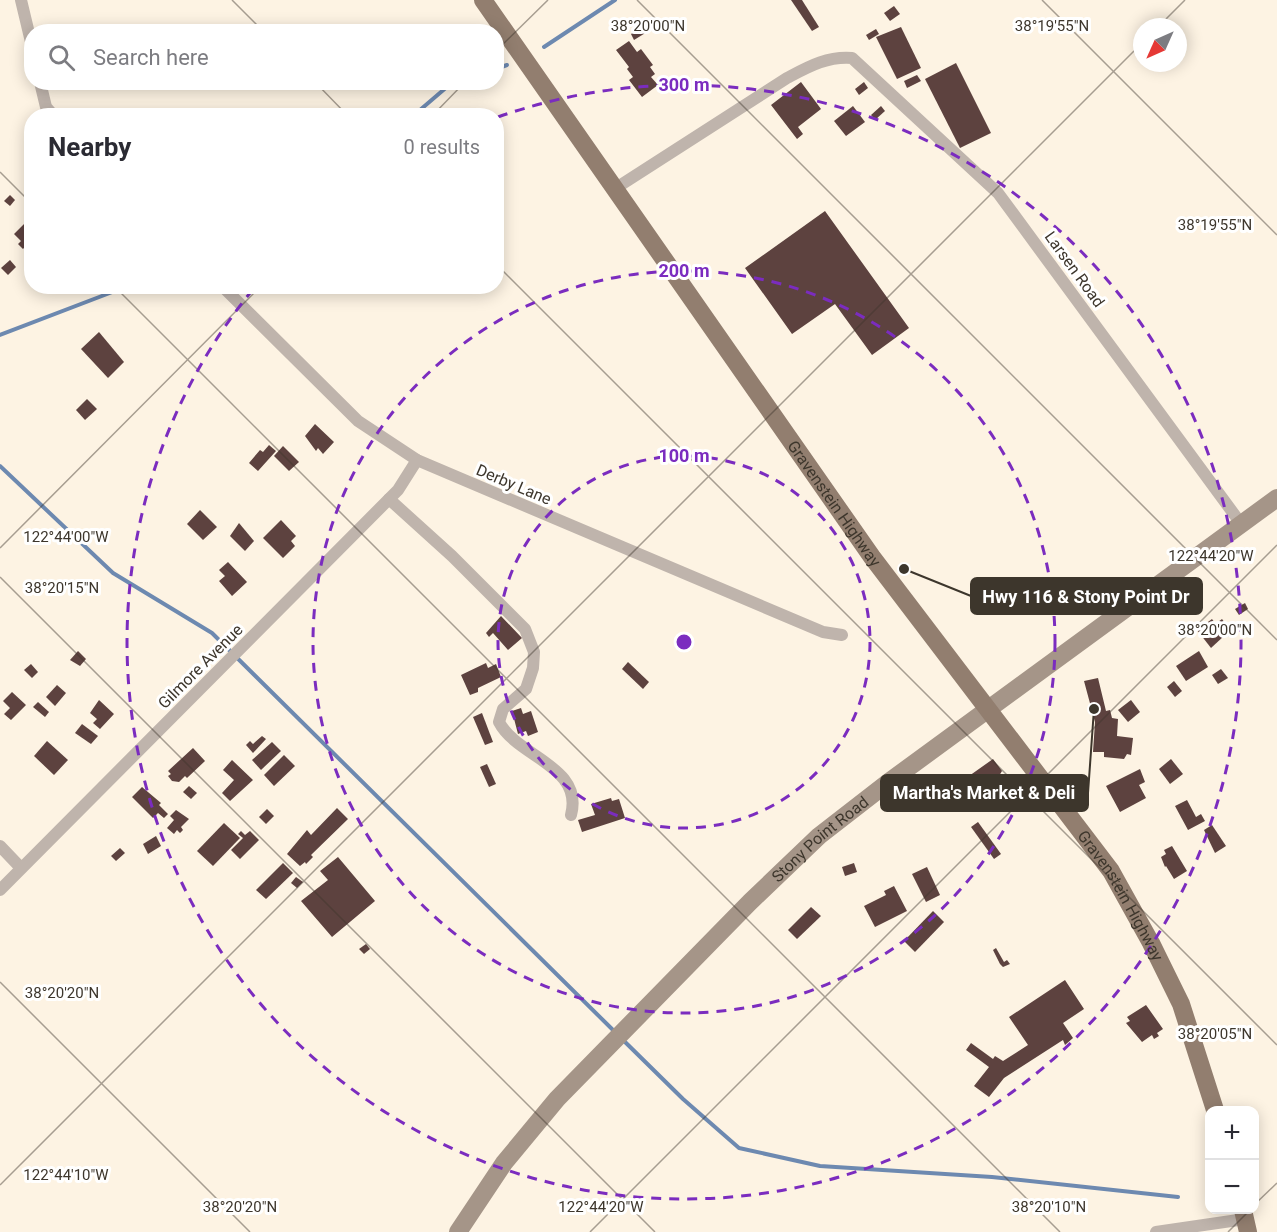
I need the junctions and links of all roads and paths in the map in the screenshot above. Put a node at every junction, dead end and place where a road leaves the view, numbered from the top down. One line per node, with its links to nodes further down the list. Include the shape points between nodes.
1 (21, 0): 3 (street)
2 (483, 0): 4 (main road, Gravenstein Highway)
3 (27, 24)
4 (500, 24)
5 (504, 30): 8 (main road, Gravenstein Highway)
6 (42, 90): 7 (street)
7 (47, 108)
8 (616, 188): 13 (street, Larsen Road, via 786,78 829,59 852,58 998,193); 15 (main road, Gravenstein Highway, via 872,557)
9 (230, 294): 10 (street, Derby Lane, via 358,421)
10 (417, 460): 12 (street, Gilmore Avenue); 14 (street, Derby Lane, via 823,632)
11 (1277, 498): 13 (main road, Stony Point Road)
12 (389, 499): 16 (street, via 525,629 534,652 533,668 526,689 503,709 499,722 512,740 563,777 573,795); 18 (street, Gilmore Avenue)
13 (1242, 525): 15 (main road, Stony Point Road)
14 (842, 635)
15 (988, 709): 20 (main road, Gravenstein Highway, via 1111,871 1181,1004); 22 (main road, Stony Point Road, via 819,836 772,879 579,1076 504,1163)
16 (571, 815)
17 (0, 846): 18 (street)
18 (21, 868): 19 (street, Gilmore Avenue)
19 (0, 890)
20 (1214, 1106)
21 (1245, 1220): 23 (street)
22 (458, 1232)
23 (1156, 1232)

